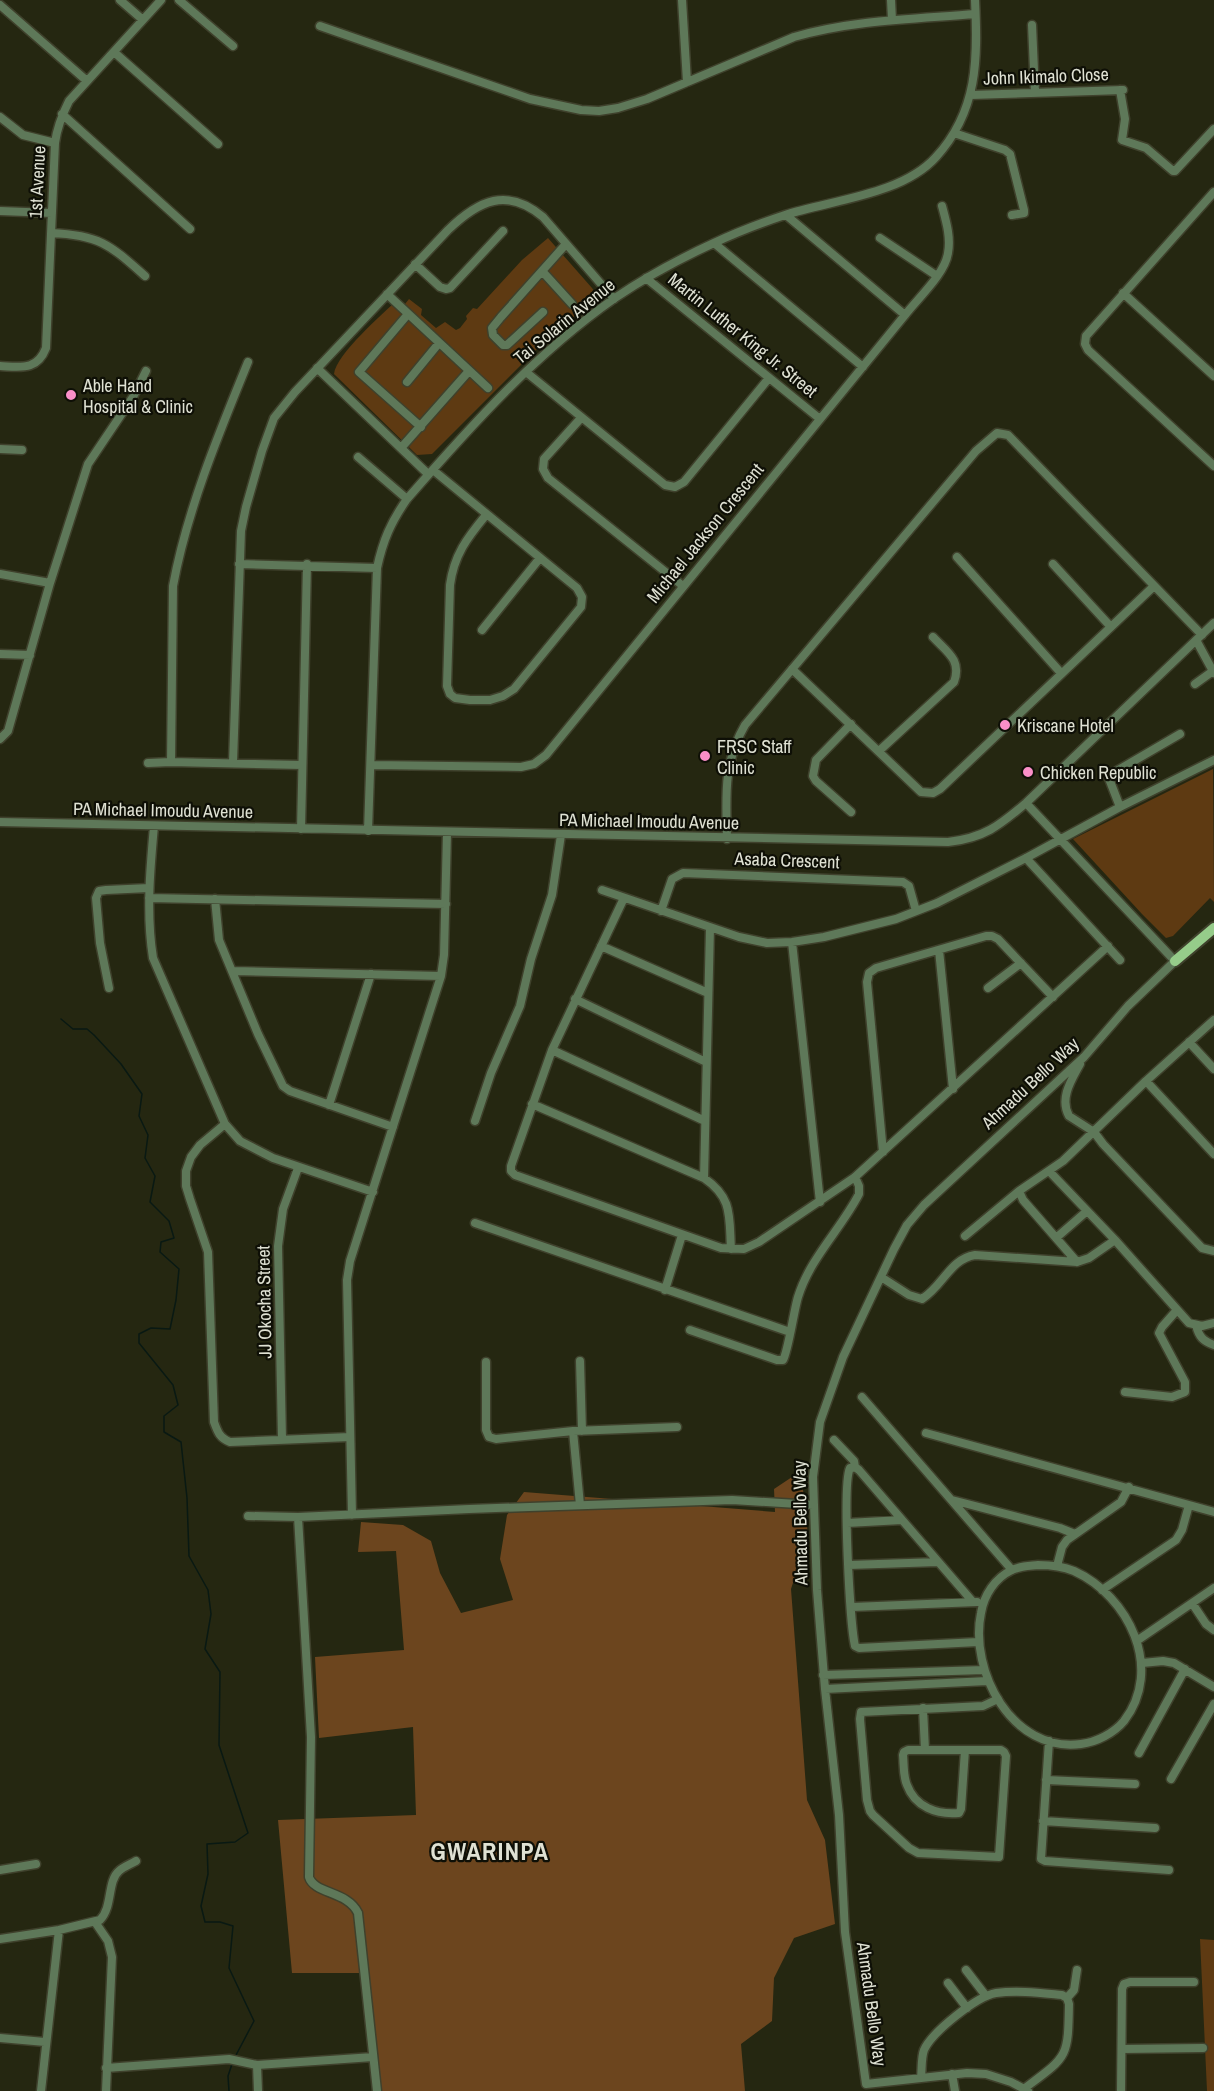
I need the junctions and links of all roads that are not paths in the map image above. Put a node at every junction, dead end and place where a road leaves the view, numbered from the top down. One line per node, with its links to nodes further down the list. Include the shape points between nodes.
1 (120, 0): 9 (street)
2 (161, 0): 9 (street, 1st Avenue)
3 (179, 0): 13 (street)
4 (682, 0): 16 (street)
5 (891, 0): 10 (street)
6 (975, 0): 8 (street, Tai Solarin Avenue)
7 (0, 4): 15 (street)
8 (975, 14): 10 (street); 18 (street, Tai Solarin Avenue)
9 (143, 20): 14 (street, 1st Avenue)
10 (892, 20): 16 (street, via 842,25 795,37)
11 (1032, 25): 17 (street)
12 (320, 26): 16 (street, via 530,99 581,110 618,108)
13 (233, 46)
14 (114, 52): 15 (street, 1st Avenue); 24 (street)
15 (87, 81): 19 (street, 1st Avenue)
16 (687, 82)
17 (1035, 93): 18 (street, John Ikimalo Close); 21 (street, John Ikimalo Close, via 1122,90 1122,140 1146,148 1173,171)
18 (971, 95): 22 (street, Tai Solarin Avenue)
19 (62, 114): 23 (street, 1st Avenue); 31 (street)
20 (0, 117): 23 (street, via 23,135)
21 (1214, 129)
22 (954, 134): 29 (street, Tai Solarin Avenue, via 935,158 902,181); 30 (street, via 1010,154 1024,210)
23 (55, 143): 28 (street, 1st Avenue)
24 (218, 144)
25 (1214, 192): 42 (street)
26 (942, 206): 40 (street, Michael Jackson Crescent, via 949,234 948,252)
27 (0, 211): 28 (street)
28 (52, 213): 33 (street, 1st Avenue)
29 (786, 215): 35 (street, Tai Solarin Avenue); 48 (street)
30 (1012, 215)
31 (190, 230)
32 (504, 231): 37 (street, via 450,288 440,287)
33 (51, 233): 39 (street, via 101,241); 51 (street, 1st Avenue, via 46,348 35,364)
34 (880, 237): 40 (street)
35 (714, 243): 41 (street, Tai Solarin Avenue); 52 (street)
36 (566, 244): 37 (street, via 530,207 507,200 493,201 478,205 463,216); 38 (street); 44 (street)
37 (416, 264): 43 (street)
38 (542, 271): 45 (street); 46 (street, via 492,328 493,335 507,345)
39 (145, 276)
40 (937, 276): 48 (street, Michael Jackson Crescent)
41 (646, 278): 44 (street, Tai Solarin Avenue); 58 (street, Martin Luther King Jr. Street)
42 (1124, 293): 57 (street); 68 (street, via 1086,336 1088,350)
43 (387, 294): 47 (street); 53 (street)
44 (614, 299): 56 (street, Tai Solarin Avenue)
45 (572, 303)
46 (543, 312)
47 (408, 314): 49 (street); 63 (street, via 359,372)
48 (905, 315): 52 (street, Michael Jackson Crescent)
49 (439, 343): 55 (street); 59 (street)
50 (248, 362): 98 (street, via 212,451 177,563 173,586)
51 (0, 366)
52 (863, 367): 62 (street, Michael Jackson Crescent)
53 (317, 368): 64 (street); 74 (street, via 274,418 246,507)
54 (146, 370): 79 (street, via 133,397 88,464)
55 (469, 371): 60 (street); 63 (street)
56 (526, 372): 61 (street); 69 (street, Tai Solarin Avenue)
57 (1214, 376)
58 (769, 378): 61 (street, via 684,482 675,487 665,484); 62 (street, Martin Luther King Jr. Street)
59 (407, 382)
60 (489, 388)
61 (581, 418): 80 (street, via 544,459 543,469 548,478)
62 (820, 419): 80 (street, Michael Jackson Crescent)
63 (421, 427): 64 (street)
64 (401, 448): 69 (street)
65 (0, 449): 66 (street)
66 (22, 450)
67 (358, 458): 70 (street)
68 (1214, 466)
69 (431, 472): 70 (street, Tai Solarin Avenue); 71 (street)
70 (407, 499): 77 (street, Tai Solarin Avenue, via 382,542)
71 (486, 515): 73 (street); 73 (street, via 460,549 452,569 447,686 455,698 490,700 514,689 581,607 582,597 577,588)
72 (957, 557): 91 (street)
73 (540, 558): 84 (street)
74 (239, 564): 75 (street); 99 (street)
75 (307, 564): 77 (street); 101 (street)
76 (1053, 564): 83 (street)
77 (377, 568): 102 (street, Tai Solarin Avenue)
78 (0, 574): 79 (street)
79 (50, 583): 88 (street)
80 (683, 586): 102 (street, Michael Jackson Crescent, via 585,710 534,765)
81 (1153, 587): 83 (street); 86 (street); 89 (street, via 1008,435 996,433 976,451)
82 (1214, 623): 86 (street, PA Michael Imoudu Avenue)
83 (1111, 627): 91 (street)
84 (482, 630)
85 (933, 637): 96 (street, via 956,662 954,682)
86 (1199, 638): 90 (street); 103 (street, PA Michael Imoudu Avenue)
87 (0, 654): 88 (street)
88 (30, 655): 95 (street, via 8,731)
89 (792, 669): 93 (street); 112 (street, via 746,725 730,758)
90 (1214, 672): 92 (street)
91 (1061, 673): 96 (street, via 933,794 921,792)
92 (1195, 684)
93 (850, 724): 96 (street); 105 (street, via 816,760 813,776)
94 (1180, 734): 104 (street, via 1108,776)
95 (0, 740)
96 (879, 751)
97 (1214, 760): 104 (street)
98 (171, 762): 99 (street); 100 (street)
99 (233, 762): 101 (street)
100 (148, 763)
101 (302, 765): 108 (street)
102 (371, 765): 109 (street, Tai Solarin Avenue)
103 (1026, 803): 112 (street, PA Michael Imoudu Avenue, via 1000,826 958,841); 113 (street)
104 (1120, 807): 113 (street)
105 (851, 812)
106 (0, 822): 107 (street, PA Michael Imoudu Avenue)
107 (154, 826): 108 (street, PA Michael Imoudu Avenue); 115 (street)
108 (301, 830): 109 (street, PA Michael Imoudu Avenue)
109 (368, 831): 110 (street, PA Michael Imoudu Avenue)
110 (447, 833): 111 (street, PA Michael Imoudu Avenue); 120 (street)
111 (561, 835): 112 (street, PA Michael Imoudu Avenue); 151 (street, via 552,896 520,1005)
112 (727, 839)
113 (1058, 839): 114 (street); 130 (street)
114 (1026, 858): 122 (street); 127 (street)
115 (149, 888): 117 (street); 135 (street, via 99,891 96,898)
116 (602, 890): 118 (street)
117 (149, 898): 119 (street); 152 (street, via 153,958)
118 (624, 898): 121 (street); 126 (street)
119 (215, 899): 120 (street); 132 (street, via 219,940)
120 (446, 904): 134 (street)
121 (661, 911): 122 (street, Asaba Crescent, via 672,879 684,873 903,882 909,886); 123 (street)
122 (916, 911): 125 (street, via 865,928)
123 (710, 928): 125 (street, via 767,943); 137 (street)
124 (1214, 928): 130 (main road, Ahmadu Bello Way)
125 (792, 942): 163 (street)
126 (601, 946): 137 (street); 139 (street)
127 (1108, 946): 129 (street); 138 (street)
128 (939, 950): 131 (street, via 992,936); 147 (street); 155 (street, via 869,973)
129 (1120, 960)
130 (1175, 961): 143 (street, Ahmadu Bello Way, via 1128,1006)
131 (1021, 963): 136 (street); 138 (street)
132 (232, 971): 133 (street); 149 (street, via 279,1079 290,1091)
133 (371, 974): 134 (street); 149 (street)
134 (441, 976): 153 (street)
135 (109, 988)
136 (988, 988)
137 (708, 993): 144 (street)
138 (1053, 997): 147 (street)
139 (575, 999): 142 (street); 144 (street)
140 (1214, 1020): 141 (street)
141 (1190, 1042): 145 (street); 146 (street)
142 (552, 1050): 148 (street); 150 (street)
143 (1084, 1057): 154 (street, via 1069,1084 1065,1109 1080,1125); 173 (street, Ahmadu Bello Way, via 924,1204)
144 (706, 1062): 150 (street)
145 (1214, 1069)
146 (1146, 1081): 154 (street); 156 (street)
147 (953, 1089): 155 (street)
148 (532, 1104): 160 (street); 166 (street, via 511,1172)
149 (329, 1105): 153 (street)
150 (705, 1120): 160 (street)
151 (475, 1121)
152 (225, 1125): 157 (street, via 252,1149); 189 (street, via 200,1145 186,1171 186,1186 208,1252 214,1422 222,1439 230,1442)
153 (393, 1127): 162 (street)
154 (1094, 1132): 158 (street); 171 (street, via 1202,1248)
155 (883, 1152): 159 (street)
156 (1214, 1154)
157 (298, 1168): 162 (street); 189 (street, JJ Okocha Street, via 283,1209 279,1237)
158 (1049, 1171): 161 (street); 164 (street)
159 (855, 1177): 163 (street); 179 (street, via 859,1194 804,1281)
160 (704, 1178): 170 (street, via 725,1200)
161 (1019, 1191): 167 (street); 168 (street)
162 (373, 1192): 188 (street, via 347,1280)
163 (820, 1202): 170 (street, via 759,1242 744,1249)
164 (1087, 1211): 168 (street); 169 (street)
165 (476, 1223): 174 (street)
166 (682, 1234): 170 (street); 174 (street)
167 (965, 1236)
168 (1056, 1238): 172 (street)
169 (1115, 1240): 172 (street); 175 (street)
170 (731, 1249)
171 (1214, 1251)
172 (1077, 1262): 173 (street, via 965,1257 922,1299)
173 (880, 1277): 194 (street, Ahmadu Bello Way, via 843,1357 820,1422)
174 (665, 1290): 179 (street)
175 (1177, 1310): 177 (street); 183 (street, via 1159,1333 1185,1382 1185,1392 1172,1398)
176 (1214, 1323): 177 (street)
177 (1196, 1325): 180 (street, via 1198,1335)
178 (690, 1330): 179 (street, via 777,1360 786,1356)
179 (789, 1332)
180 (1214, 1346)
181 (580, 1361): 186 (street)
182 (486, 1362): 186 (street, via 489,1437)
183 (1125, 1392)
184 (862, 1397): 193 (street)
185 (677, 1427): 186 (street)
186 (578, 1431): 195 (street)
187 (926, 1433): 192 (street)
188 (350, 1437): 189 (street); 198 (street)
189 (282, 1439)
190 (834, 1440): 191 (street)
191 (855, 1467): 201 (street); 202 (street, via 848,1472)
192 (1128, 1487): 196 (street); 203 (street, via 1121,1502)
193 (952, 1500): 203 (street); 207 (street)
194 (813, 1504): 195 (street, via 732,1500); 220 (street, Ahmadu Bello Way)
195 (580, 1505): 198 (street)
196 (1189, 1505): 197 (street); 209 (street, via 1176,1540)
197 (1214, 1512)
198 (352, 1515): 200 (street)
199 (248, 1516): 200 (street)
200 (298, 1517): 255 (street, via 311,1737 309,1877 313,1885 344,1897 358,1913)
201 (902, 1520): 202 (street); 204 (street)
202 (847, 1523): 205 (street)
203 (1075, 1534): 206 (street, via 1062,1547)
204 (938, 1562): 205 (street); 210 (street)
205 (849, 1565): 212 (street)
206 (1057, 1566): 207 (street); 209 (street, via 1073,1571)
207 (1012, 1570): 210 (street)
208 (1214, 1588): 211 (street)
209 (1102, 1590): 214 (street, via 1119,1608)
210 (978, 1602): 212 (street); 215 (street)
211 (1192, 1603): 213 (street); 214 (street)
212 (852, 1607): 215 (street, via 854,1641 859,1648)
213 (1214, 1630)
214 (1137, 1640): 216 (street)
215 (978, 1642): 217 (street)
216 (1142, 1663): 218 (street, via 1168,1661); 228 (street, via 1141,1688 1123,1723 1090,1743)
217 (984, 1670): 219 (street); 221 (street)
218 (1185, 1670): 223 (street); 231 (street)
219 (848, 1674): 220 (street); 222 (street)
220 (823, 1675): 224 (street, Ahmadu Bello Way)
221 (987, 1681): 222 (street); 225 (street)
222 (848, 1687): 224 (street)
223 (1214, 1687)
224 (825, 1689): 259 (street, Ahmadu Bello Way, via 839,1815 845,1932 866,2084)
225 (998, 1699): 227 (street, via 984,1706); 228 (street, via 1016,1722)
226 (1214, 1704): 233 (street)
227 (923, 1708): 229 (street); 230 (street, via 860,1714 870,1811 913,1851 999,1857 1006,1756 1004,1752)
228 (1049, 1741): 232 (street)
229 (925, 1750): 230 (street); 230 (street, via 904,1752 907,1785 929,1810 954,1814 961,1809)
230 (964, 1750)
231 (1139, 1753)
232 (1046, 1779): 234 (street); 235 (street)
233 (1171, 1779)
234 (1135, 1784)
235 (1043, 1821): 236 (street); 240 (street, via 1041,1859 1045,1861)
236 (1155, 1828)
237 (136, 1862): 241 (street, via 118,1872 104,1916)
238 (36, 1864): 239 (street)
239 (0, 1870)
240 (1169, 1870)
241 (94, 1922): 242 (street); 257 (street, via 108,1941 112,1957)
242 (59, 1930): 243 (street); 252 (street)
243 (0, 1939)
244 (966, 1970): 248 (street)
245 (1077, 1970): 249 (street, via 1074,1990)
246 (1194, 1982): 254 (street, via 1124,1984)
247 (948, 1983): 250 (street)
248 (986, 1996): 249 (street, via 1012,1993); 250 (street)
249 (1067, 1998): 260 (street, via 1064,2055)
250 (967, 2008): 259 (street, via 929,2042 922,2056)
251 (0, 2038): 252 (street)
252 (45, 2042): 261 (street)
253 (1203, 2048): 254 (street)
254 (1122, 2049): 266 (street)
255 (373, 2057): 256 (street); 264 (street)
256 (254, 2065): 257 (street, via 229,2059); 263 (street)
257 (106, 2068): 262 (street)
258 (952, 2074): 259 (street); 260 (street, via 986,2074); 265 (street)
259 (921, 2078)
260 (1026, 2089)
261 (41, 2091)
262 (106, 2091)
263 (258, 2091)
264 (377, 2091)
265 (955, 2091)
266 (1121, 2091)

